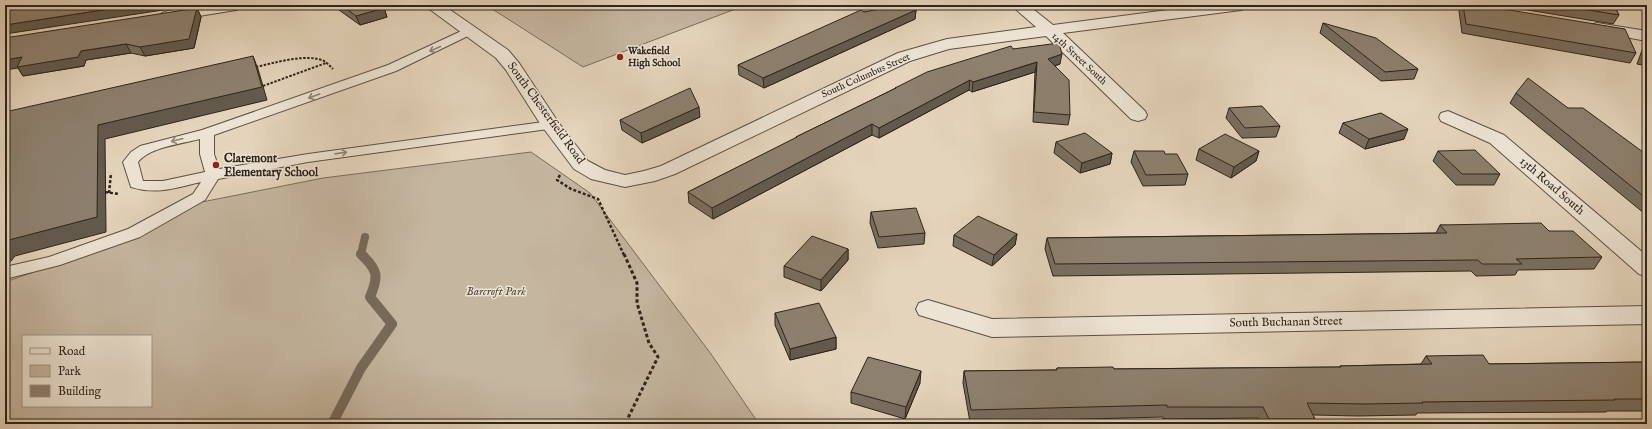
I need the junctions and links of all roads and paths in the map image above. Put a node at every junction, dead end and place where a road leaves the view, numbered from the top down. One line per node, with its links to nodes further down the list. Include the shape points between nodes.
1 (236, 5): 5 (street)
2 (433, 5): 7 (street, South Chesterfield Road)
3 (1019, 5): 8 (street, 14th Street South)
4 (1241, 5): 8 (street, South Columbus Street)
5 (153, 18)
6 (1584, 25): 9 (street)
7 (470, 30): 16 (street, South Chesterfield Road, via 502,54); 17 (lane, one-way to 17, via 392,68)
8 (1048, 30): 14 (street, 14th Street South); 20 (street, South Columbus Street, via 947,44 904,57 668,170)
9 (1647, 36)
10 (326, 63): 11 (path, via 299,60); 12 (path); 13 (path)
11 (251, 68)
12 (337, 72)
13 (263, 86)
14 (1138, 115)
15 (1448, 117): 21 (street, 13th Road South, via 1497,139)
16 (551, 125): 19 (lane, one-way to 16, via 308,158); 20 (street, South Chesterfield Road, via 581,165 598,175)
17 (207, 133): 19 (lane, via 207,154); 19 (lane, one-way to 19, via 145,149 130,162 136,184 146,187 163,186)
18 (561, 174): 25 (path, via 557,180 562,185 598,199 637,283 637,303 649,343 658,357)
19 (213, 175): 22 (lane, via 199,197 134,233 54,261)
20 (625, 181)
21 (1647, 270)
22 (5, 273)
23 (928, 309): 24 (street, South Buchanan Street, via 992,328)
24 (1647, 315)
25 (625, 424)

